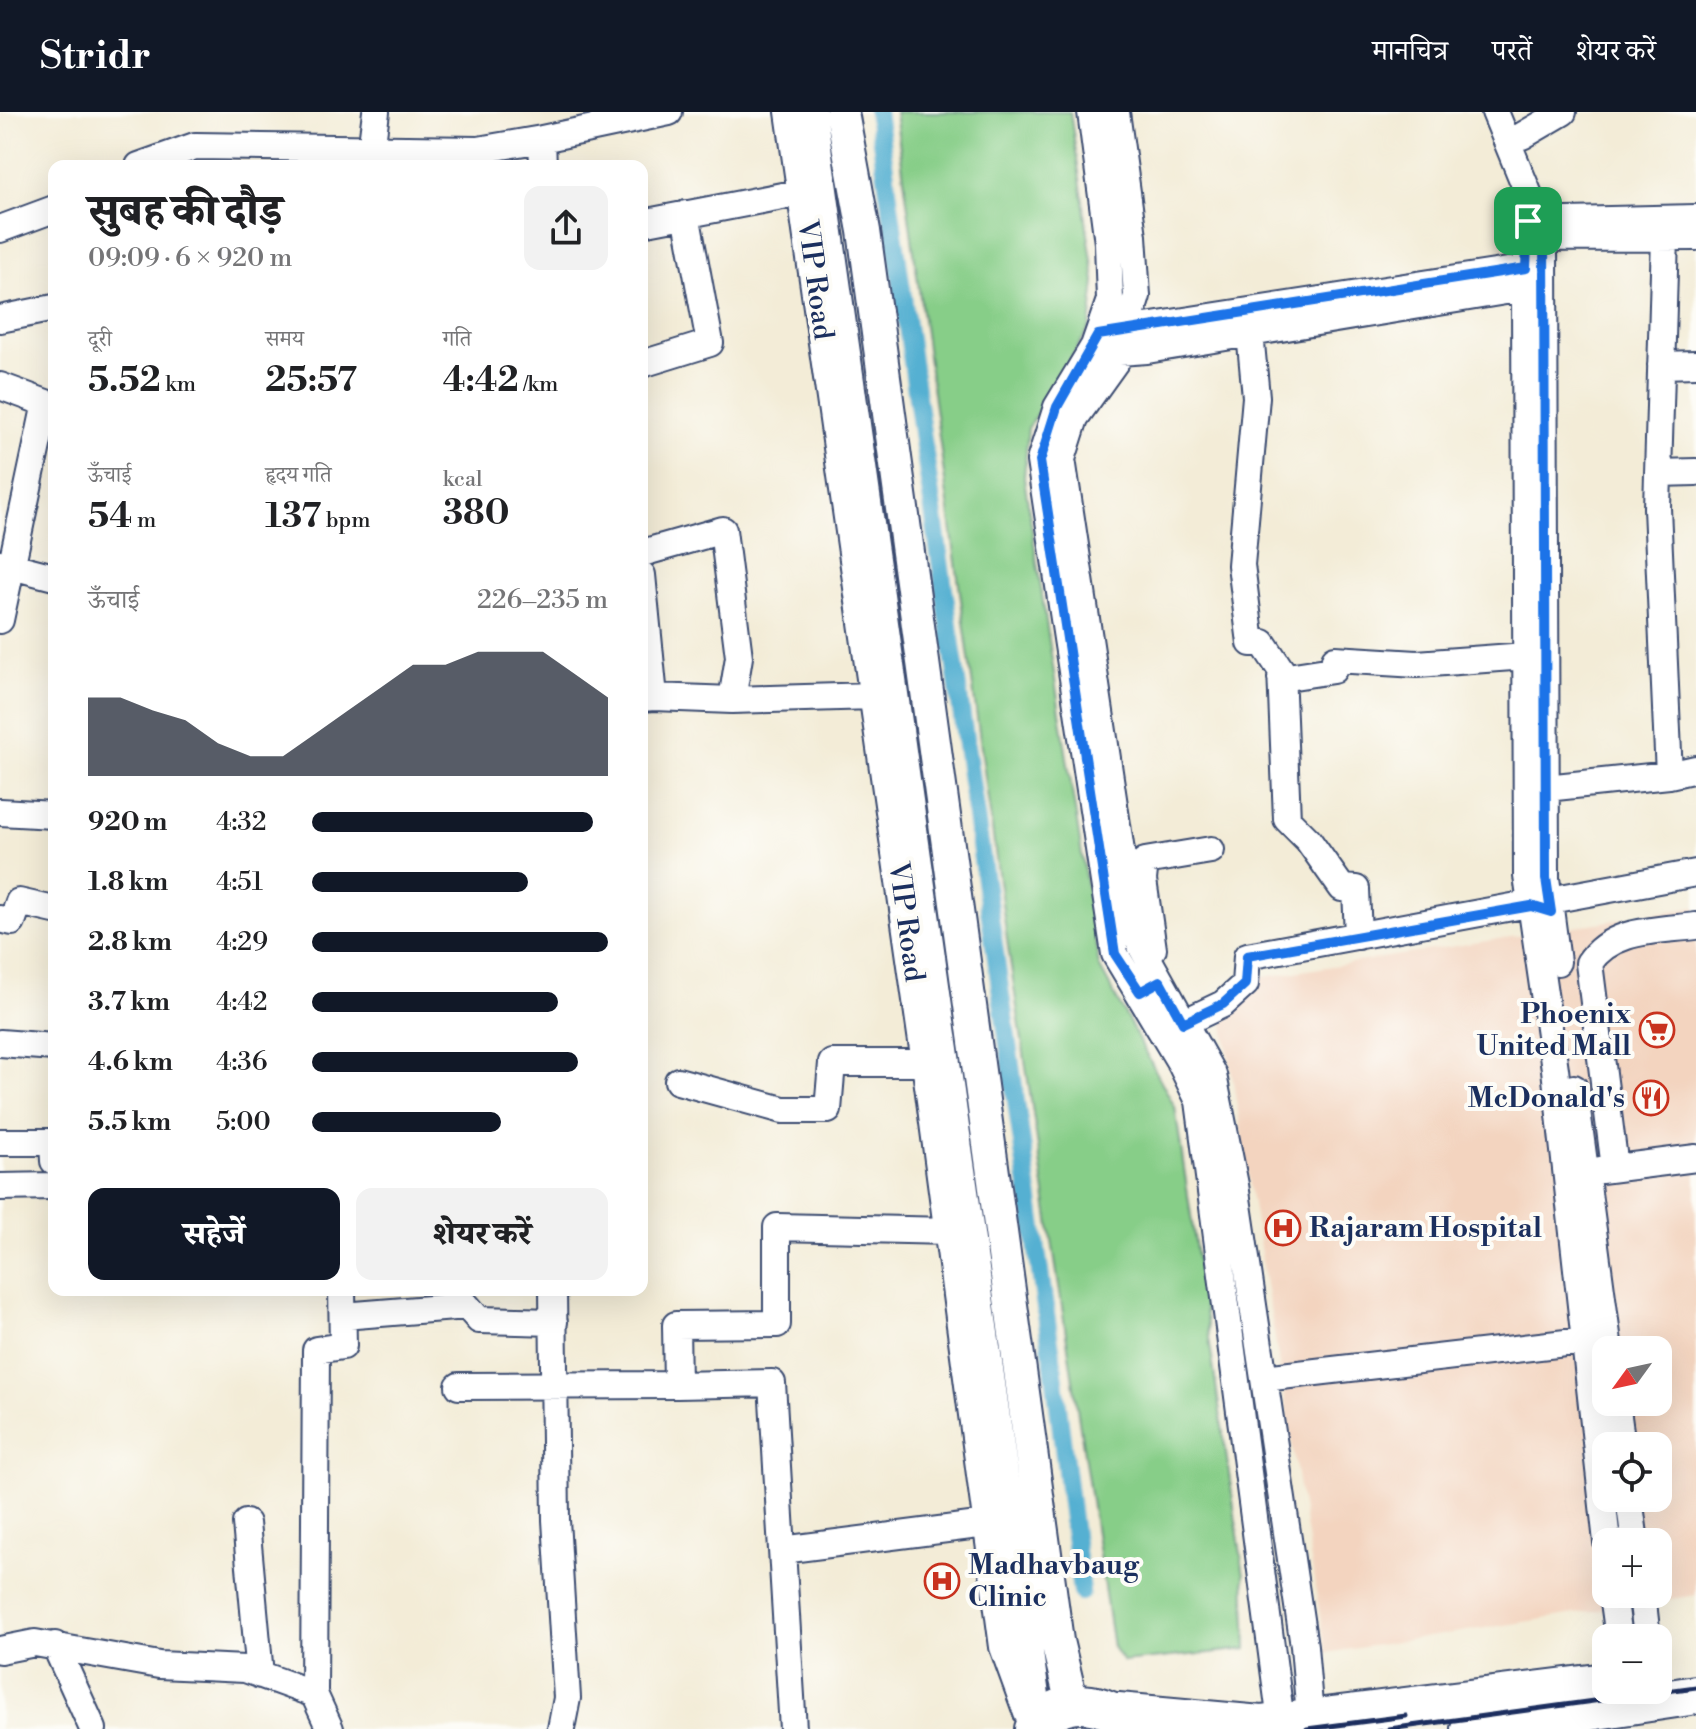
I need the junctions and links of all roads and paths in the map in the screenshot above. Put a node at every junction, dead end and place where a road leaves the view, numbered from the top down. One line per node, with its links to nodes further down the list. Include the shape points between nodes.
1 (376, 112): 12 (street)
2 (669, 112): 11 (street)
3 (789, 112): 15 (street, VIP Road)
4 (810, 112): 61 (main road, VIP Road)
5 (842, 112): 98 (main road, VIP Road, via 866,246 1057,1641)
6 (1091, 112): 30 (street, via 1110,300)
7 (1116, 112): 29 (street, via 1137,296)
8 (1495, 112): 21 (street, via 1529,195)
9 (1563, 112): 10 (street)
10 (1517, 124): 21 (street, via 1544,192)
11 (542, 139): 12 (street, via 478,150); 14 (street)
12 (371, 156): 13 (street, via 195,146)
13 (156, 160)
14 (543, 160)
15 (803, 192): 17 (street); 45 (street, VIP Road)
16 (48, 211): 20 (street)
17 (686, 214): 19 (street); 31 (street, via 710,343)
18 (1696, 218): 21 (street)
19 (648, 222)
20 (0, 229)
21 (1536, 230): 22 (street); 24 (street)
22 (1665, 237): 23 (street); 33 (street)
23 (1696, 237)
24 (1535, 277): 26 (street); 43 (street); 50 (street)
25 (48, 309): 27 (street)
26 (1329, 309): 28 (street); 29 (street)
27 (0, 319)
28 (1250, 333): 29 (street); 44 (street, via 1256,397 1241,565 1251,643 1263,643)
29 (1123, 341): 30 (street); 62 (street, via 1075,418 1062,459 1131,918)
30 (1093, 345): 62 (street, via 1057,407 1040,461 1115,954)
31 (648, 362)
32 (1696, 364): 33 (street)
33 (1661, 365): 38 (street)
34 (0, 386): 35 (street)
35 (48, 403)
36 (48, 411): 40 (street)
37 (1696, 472): 38 (street)
38 (1658, 473): 49 (street)
39 (648, 551): 47 (street, via 723,530 739,657)
40 (6, 565): 41 (street); 42 (street)
41 (48, 576)
42 (0, 620)
43 (1526, 656): 44 (street, via 1417,664 1335,659 1333,670); 56 (street, via 1527,876)
44 (1281, 678): 60 (street, via 1287,819 1342,888 1356,889)
45 (874, 696): 47 (street); 61 (street, VIP Road)
46 (648, 698): 47 (street)
47 (732, 700)
48 (1696, 769): 49 (street)
49 (1669, 775): 50 (street)
50 (1546, 788): 56 (street)
51 (0, 812): 52 (street)
52 (48, 815)
53 (1211, 850): 62 (street, via 1145,861 1143,880 1155,946)
54 (1696, 873): 56 (street)
55 (1696, 888): 56 (street)
56 (1544, 905): 60 (street); 72 (street); 79 (street, via 1555,1069)
57 (48, 909): 58 (street, via 19,902 12,922)
58 (0, 919)
59 (1696, 926): 71 (street, via 1618,937 1599,948 1589,963)
60 (1358, 936): 63 (street, via 1247,956 1245,984 1223,1004)
61 (922, 974): 66 (street, VIP Road); 102 (main road, VIP Road)
62 (1149, 978): 63 (street); 100 (street, via 1199,1101)
63 (1183, 1023): 82 (street, via 1213,1075)
64 (0, 1043): 65 (street)
65 (48, 1047)
66 (925, 1063): 67 (street, via 832,1063 828,1110 783,1110); 75 (street, VIP Road)
67 (678, 1081)
68 (0, 1142): 69 (street)
69 (48, 1142)
70 (1696, 1158): 71 (street)
71 (1615, 1168): 72 (street)
72 (1586, 1173): 80 (street)
73 (48, 1186): 74 (street)
74 (0, 1187)
75 (949, 1231): 84 (street, via 777,1227 777,1324 676,1325); 88 (street, VIP Road)
76 (553, 1296): 78 (street)
77 (343, 1303): 78 (street, via 467,1306 479,1320); 96 (street, via 343,1346 316,1350)
78 (554, 1322): 83 (street)
79 (1599, 1336)
80 (1599, 1336)
81 (1592, 1344): 82 (street)
82 (1264, 1378): 100 (street, via 1304,1646)
83 (556, 1385): 84 (street); 85 (street); 105 (street, via 556,1520 567,1698)
84 (677, 1385): 90 (street, via 772,1383)
85 (459, 1386)
86 (1603, 1416): 89 (street)
87 (246, 1523): 95 (street)
88 (986, 1524): 90 (street); 102 (street, VIP Road, via 1003,1647)
89 (1607, 1528)
90 (782, 1550): 106 (street)
91 (55, 1645): 92 (street); 95 (street, via 159,1665 245,1669); 103 (street)
92 (0, 1650)
93 (1696, 1669): 94 (highway)
94 (1672, 1672)
95 (260, 1675): 96 (street)
96 (314, 1694): 104 (street)
97 (1696, 1695): 99 (highway)
98 (1072, 1704): 101 (highway, via 1101,1705); 102 (highway)
99 (1620, 1706): 100 (highway); 107 (highway)
100 (1296, 1720): 101 (highway, via 1261,1725)
101 (1127, 1721)
102 (1034, 1727)
103 (93, 1729)
104 (330, 1729)
105 (561, 1729)
106 (793, 1729)
107 (1470, 1729)

